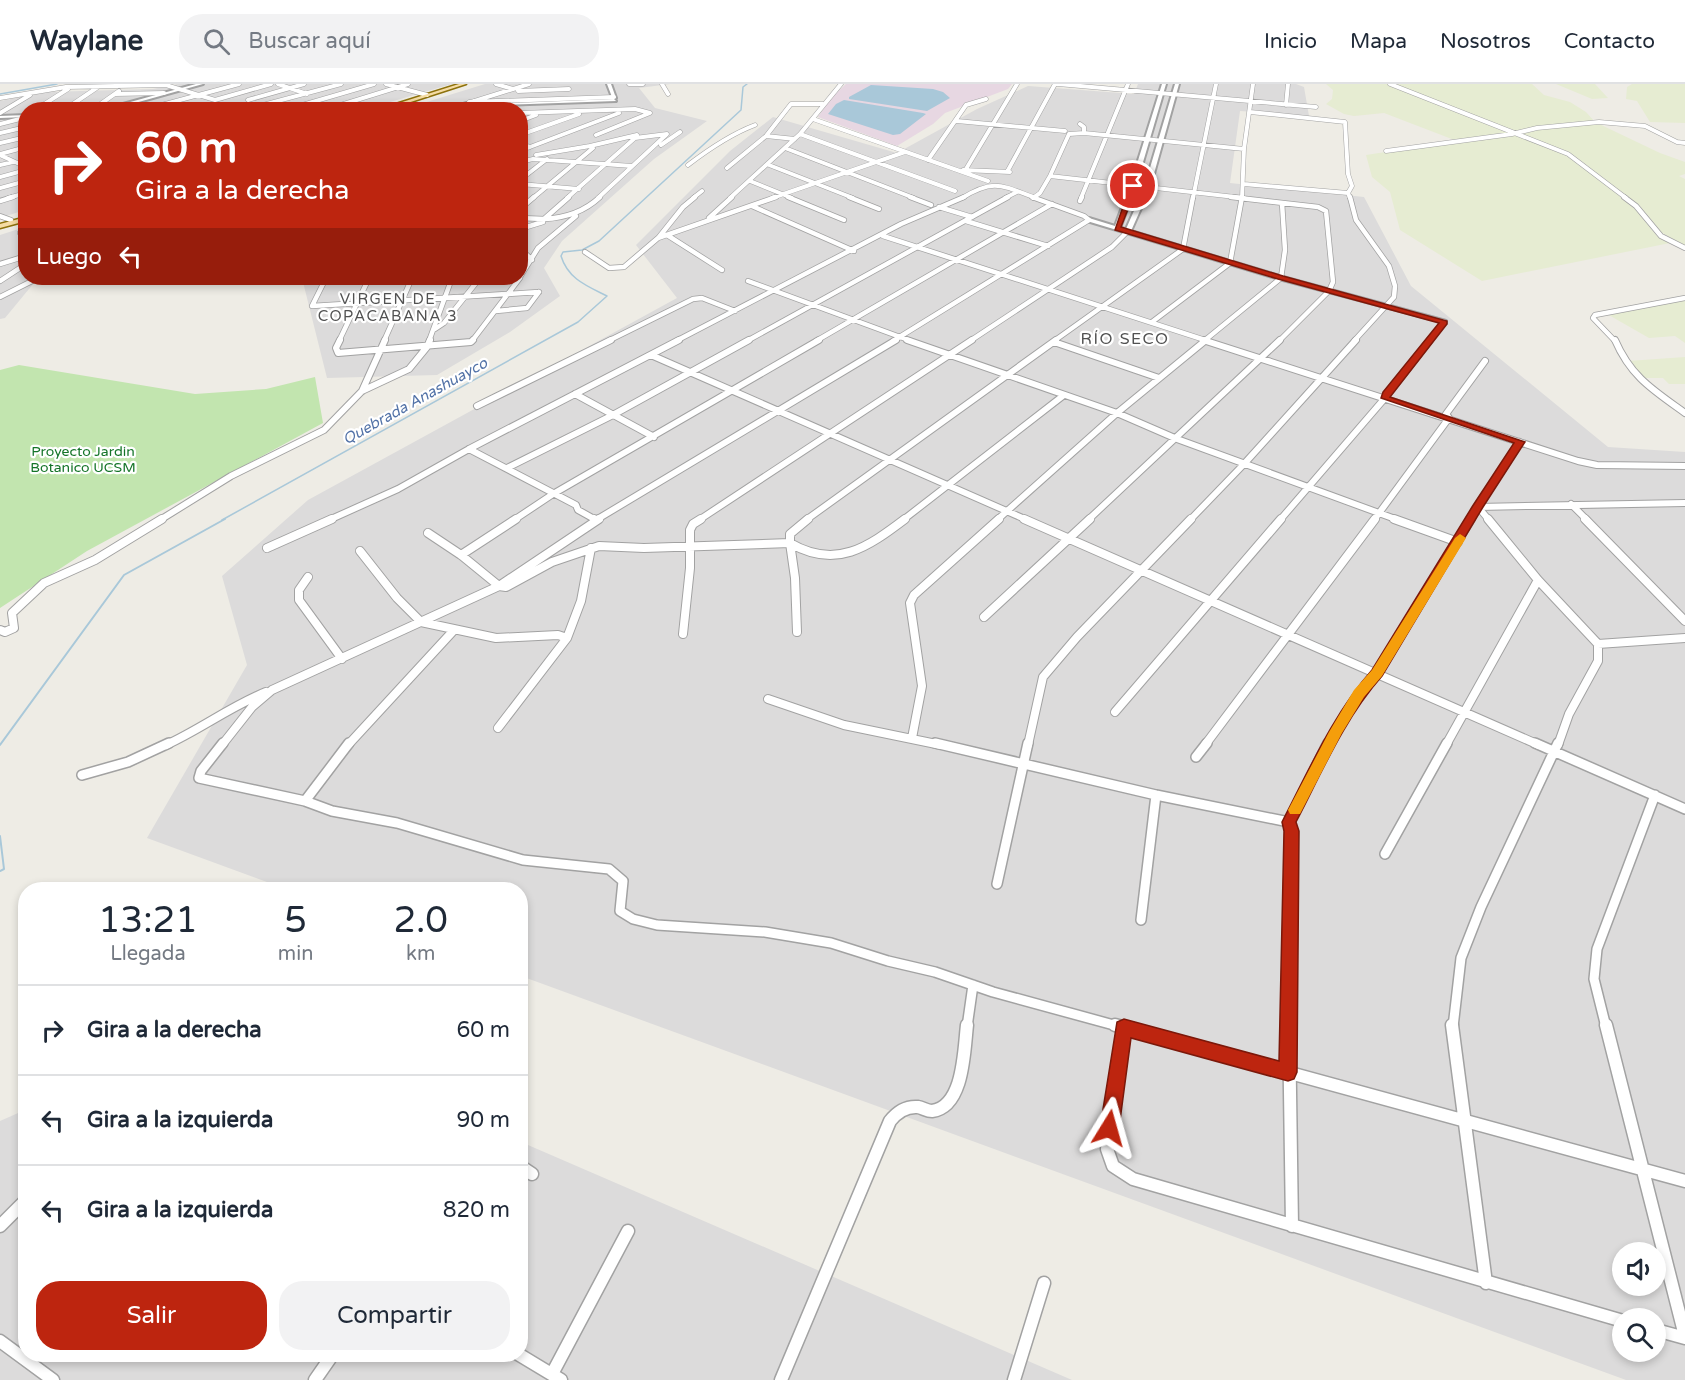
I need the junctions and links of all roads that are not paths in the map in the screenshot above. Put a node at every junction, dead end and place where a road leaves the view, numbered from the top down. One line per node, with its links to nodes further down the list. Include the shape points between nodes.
1 (201, 84): 35 (street)
2 (238, 84): 45 (street)
3 (271, 84): 45 (street, via 215,100)
4 (278, 84): 34 (street)
5 (304, 84): 34 (street)
6 (341, 84): 43 (street)
7 (374, 84): 51 (street)
8 (386, 84): 33 (street)
9 (408, 84): 33 (street)
10 (464, 84): 46 (main road)
11 (472, 84): 66 (main road)
12 (496, 84): 36 (street)
13 (529, 84): 36 (street)
14 (609, 84): 49 (street)
15 (629, 84): 16 (street)
16 (643, 84)
17 (662, 84): 44 (street)
18 (841, 84): 71 (street)
19 (1017, 84): 88 (street)
20 (1056, 84): 37 (street); 94 (street)
21 (1128, 84): 37 (street)
22 (1164, 84): 41 (street)
23 (1177, 84): 47 (street)
24 (1216, 84): 50 (street)
25 (1252, 84): 68 (street)
26 (1288, 84): 72 (street)
27 (1390, 84): 102 (street)
28 (167, 85): 29 (street); 35 (street)
29 (126, 86): 32 (street); 42 (street)
30 (568, 86): 39 (street); 52 (street)
31 (71, 87): 32 (street); 38 (street); 56 (street)
32 (98, 87): 57 (street)
33 (397, 87): 46 (street); 64 (street)
34 (290, 88): 43 (street); 54 (street)
35 (183, 89): 40 (street); 45 (street)
36 (513, 89): 39 (street)
37 (1126, 90): 41 (street); 106 (street)
38 (34, 92): 48 (street); 55 (street)
39 (505, 92): 67 (street)
40 (164, 93): 42 (street); 59 (street)
41 (1161, 93): 47 (street); 109 (street)
42 (115, 94): 58 (street)
43 (307, 94): 51 (street); 61 (street)
44 (668, 94)
45 (197, 95): 60 (street)
46 (427, 95): 65 (main road)
47 (1174, 95): 50 (street); 110 (street)
48 (0, 98)
49 (614, 98): 52 (street); 70 (street); 75 (street)
50 (1211, 98): 68 (street); 113 (street)
51 (324, 99): 62 (street); 63 (street)
52 (573, 99): 67 (street)
53 (986, 99): 85 (street, via 966,105)
54 (248, 100)
55 (20, 102)
56 (48, 102)
57 (76, 102)
58 (104, 102)
59 (132, 102)
60 (172, 102)
61 (276, 102)
62 (313, 102)
63 (335, 102)
64 (348, 102)
65 (409, 102)
66 (413, 102)
67 (470, 102)
68 (1250, 102): 72 (street); 77 (street)
69 (18, 103): 79 (street)
70 (528, 103)
71 (823, 104): 82 (street); 105 (street, via 791,104)
72 (1286, 105): 73 (street)
73 (1316, 107)
74 (628, 109): 75 (street); 91 (street); 99 (street, via 650,113)
75 (587, 111): 76 (street); 84 (street)
76 (541, 112): 78 (street); 81 (street)
77 (1250, 112): 118 (street); 162 (street, via 1345,122 1352,186)
78 (528, 113)
79 (0, 116): 80 (street)
80 (18, 117)
81 (528, 118)
82 (813, 118): 104 (street); 121 (street)
83 (18, 119): 87 (street)
84 (561, 120): 91 (street); 98 (street)
85 (957, 121): 88 (street); 128 (street)
86 (749, 123): 93 (street)
87 (0, 124)
88 (994, 124): 94 (street); 139 (street)
89 (1080, 124): 101 (street)
90 (755, 125): 93 (street)
91 (583, 126): 99 (street); 115 (street)
92 (630, 128): 99 (street, via 596,135)
93 (744, 128): 135 (street)
94 (1032, 128): 97 (street); 139 (street, via 1010,172)
95 (18, 129): 103 (street)
96 (674, 129): 114 (street)
97 (1065, 131)
98 (528, 132)
99 (603, 132)
100 (680, 132): 124 (street)
101 (1084, 133): 106 (street); 144 (street, via 1069,134)
102 (1514, 133): 112 (street, via 1599,122 1645,126); 120 (street); 199 (street, via 1568,154 1636,206 1661,236)
103 (0, 134)
104 (800, 134): 108 (street); 131 (street)
105 (766, 136): 108 (street); 138 (street)
106 (1108, 136): 109 (street); 148 (street)
107 (18, 139): 111 (street)
108 (795, 139): 116 (street)
109 (1147, 140): 110 (street); 153 (street)
110 (1161, 141): 113 (street); 156 (street)
111 (0, 143)
112 (1685, 143)
113 (1203, 145): 118 (street); 161 (street)
114 (588, 146): 119 (street); 122 (street); 130 (street, via 593,148)
115 (530, 147)
116 (785, 148): 136 (street); 142 (street)
117 (18, 149): 123 (street)
118 (1244, 149): 152 (street)
119 (561, 150)
120 (1386, 151)
121 (905, 152): 128 (street); 131 (street)
122 (548, 153): 125 (street); 127 (street, via 551,156)
123 (0, 154): 129 (street)
124 (645, 155): 132 (street, via 667,134 635,138); 137 (street)
125 (528, 157)
126 (528, 160): 127 (street)
127 (546, 160): 130 (street); 143 (street)
128 (928, 160): 141 (street)
129 (12, 162): 133 (street); 134 (street)
130 (576, 162): 132 (street); 154 (street)
131 (875, 163): 142 (street); 159 (street)
132 (606, 164): 137 (street); 157 (street)
133 (0, 165)
134 (18, 165)
135 (688, 165)
136 (769, 165): 146 (street); 151 (street)
137 (632, 166): 176 (street)
138 (727, 168)
139 (966, 169): 141 (street)
140 (18, 171): 145 (street)
141 (960, 171): 147 (street)
142 (846, 173): 151 (street); 172 (street)
143 (528, 175)
144 (1050, 176): 148 (street); 165 (street)
145 (0, 177)
146 (750, 181): 164 (street); 187 (street)
147 (988, 181)
148 (1090, 181): 153 (street); 168 (street)
149 (18, 183): 155 (street)
150 (528, 183): 154 (street)
151 (816, 184): 164 (street); 175 (street)
152 (1244, 184): 162 (street); 166 (street)
153 (1133, 186): 156 (street); 190 (street)
154 (547, 187): 157 (street); 169 (street)
155 (0, 188)
156 (1147, 188): 161 (street); 191 (street)
157 (579, 189): 183 (street)
158 (702, 191): 195 (street)
159 (955, 191)
160 (1017, 192): 165 (street); 174 (street, via 996,184); 181 (street)
161 (1194, 194): 166 (street); 198 (street)
162 (1348, 194): 234 (street, via 1354,217 1382,254 1397,286)
163 (18, 195): 167 (street)
164 (785, 195): 173 (street); 185 (street)
165 (1033, 198): 171 (street)
166 (1240, 198): 170 (street); 206 (street)
167 (0, 201)
168 (1080, 201)
169 (528, 202)
170 (1282, 203): 212 (street, via 1285,237); 224 (street, via 1326,211 1333,270)
171 (1052, 204): 186 (street); 192 (street)
172 (931, 205)
173 (752, 206): 187 (street); 200 (street)
174 (939, 207): 181 (street); 194 (street)
175 (879, 209)
176 (579, 213): 184 (street); 204 (street, via 541,245)
177 (0, 216): 182 (street)
178 (18, 219): 182 (main road)
179 (18, 219): 188 (main road)
180 (528, 219): 183 (street)
181 (969, 219): 192 (street); 196 (street)
182 (11, 220): 188 (main road)
183 (543, 220): 184 (street)
184 (551, 220): 189 (street)
185 (844, 220)
186 (1089, 220): 190 (street); 197 (street)
187 (701, 224): 193 (street)
188 (0, 225)
189 (528, 227)
190 (1117, 229): 191 (street)
191 (1128, 231): 198 (street); 222 (street, via 1112,247)
192 (1005, 233): 197 (street); 205 (street)
193 (668, 235): 195 (street); 210 (street)
194 (883, 236): 196 (street); 200 (street)
195 (658, 238): 201 (street, via 624,267 615,269)
196 (917, 246): 205 (street); 232 (street)
197 (1048, 246): 211 (street)
198 (1183, 249): 206 (street); 233 (street)
199 (1685, 249)
200 (854, 250): 223 (street)
201 (585, 252)
202 (528, 256): 204 (street)
203 (18, 258): 207 (street)
204 (532, 260): 208 (street)
205 (957, 260): 211 (street); 237 (street)
206 (1230, 263): 212 (street); 238 (street)
207 (0, 264)
208 (528, 266)
209 (18, 269): 213 (street)
210 (722, 270)
211 (999, 274): 222 (street); 241 (street)
212 (1281, 278): 224 (street); 242 (street)
213 (0, 281)
214 (748, 281): 223 (street)
215 (24, 285): 226 (street)
216 (322, 285): 231 (street, via 312,306)
217 (365, 285): 231 (street)
218 (409, 285): 230 (street)
219 (450, 285): 228 (street)
220 (475, 285): 227 (street)
221 (514, 285): 225 (street)
222 (1046, 289): 233 (street); 247 (street)
223 (777, 290): 232 (street); 236 (street)
224 (1329, 291): 234 (street); 248 (street)
225 (508, 294): 227 (street); 235 (street); 235 (street, via 539,292 527,308)
226 (0, 297)
227 (466, 297): 228 (street); 240 (street)
228 (445, 298): 230 (street); 240 (street)
229 (1685, 298): 262 (street, via 1593,318 1615,340 1640,379)
230 (402, 300): 231 (street); 245 (street)
231 (355, 303): 245 (street, via 336,350)
232 (814, 304): 237 (street); 250 (street)
233 (1103, 306): 238 (street); 243 (street)
234 (1387, 307): 239 (street); 252 (street)
235 (496, 311): 244 (street, via 474,340)
236 (735, 311): 246 (street); 259 (street, via 702,298 693,299)
237 (855, 319): 241 (street); 254 (street)
238 (1152, 322): 242 (street)
239 (1444, 322): 258 (street)
240 (435, 329): 244 (street)
241 (900, 336): 247 (street); 260 (street)
242 (1206, 339): 248 (street); 253 (street)
243 (1054, 342): 251 (street); 253 (street)
244 (427, 347): 245 (street); 255 (street, via 409,369)
245 (380, 351): 255 (street)
246 (651, 355): 250 (street); 256 (street)
247 (948, 355): 251 (street); 265 (street)
248 (1262, 358): 252 (street); 267 (street)
249 (1485, 361): 264 (street, via 1446,414)
250 (690, 372): 254 (street); 263 (street)
251 (1007, 375): 257 (street); 270 (street)
252 (1323, 377): 258 (street); 271 (street)
253 (1159, 378): 261 (street)
254 (732, 390): 260 (street); 266 (street)
255 (362, 391): 300 (street, via 324,430 231,476 105,554 44,583 12,613 14,628)
256 (575, 394): 263 (street); 269 (street)
257 (1064, 395): 261 (street); 274 (street)
258 (1385, 398): 264 (street); 275 (street)
259 (477, 406)
260 (780, 411): 265 (street); 282 (street)
261 (1117, 413): 267 (street); 280 (street)
262 (1685, 413)
263 (611, 416): 266 (street); 273 (street)
264 (1449, 418): 268 (street); 281 (street)
265 (829, 434): 270 (street); 287 (street, via 699,518 690,530)
266 (654, 437): 276 (street)
267 (1177, 439): 271 (street); 284 (street)
268 (1520, 442): 272 (street, via 1597,465); 279 (street)
269 (470, 449): 273 (street); 288 (street, via 398,489)
270 (887, 459): 274 (street); 286 (street, via 820,508 790,534)
271 (1244, 464): 275 (street); 292 (street)
272 (1685, 466)
273 (507, 468): 276 (street)
274 (948, 485): 280 (street); 286 (street, via 862,549 840,555 806,550)
275 (1308, 487): 281 (street); 296 (street)
276 (553, 494): 282 (street); 291 (street)
277 (1685, 503): 278 (street)
278 (1571, 504): 279 (street); 298 (street)
279 (1478, 507): 285 (street); 294 (street)
280 (1007, 510): 284 (street); 315 (street, via 914,595 910,603 922,686)
281 (1380, 514): 285 (street); 304 (street)
282 (596, 520): 295 (street)
283 (428, 533): 291 (street)
284 (1068, 538): 292 (street); 297 (street)
285 (1458, 542): 309 (street)
286 (790, 543): 287 (street); 302 (street)
287 (691, 546): 289 (street); 303 (street)
288 (267, 548)
289 (591, 548): 295 (street, via 552,562 506,587); 305 (street, via 581,601)
290 (360, 551): 299 (street)
291 (461, 555): 295 (street)
292 (1143, 571): 296 (street); 318 (street, via 1043,677)
293 (308, 577): 308 (street, via 299,590 299,600)
294 (1538, 580): 307 (street); 313 (street)
295 (499, 586): 299 (street)
296 (1212, 601): 304 (street); 312 (street)
297 (984, 617)
298 (1685, 621)
299 (421, 622): 301 (street); 308 (street)
300 (0, 630)
301 (454, 630): 305 (street, via 496,638 558,634); 322 (street, via 347,746)
302 (797, 632)
303 (683, 634)
304 (1290, 635): 309 (street); 317 (street)
305 (567, 638): 314 (street)
306 (1685, 638): 307 (street)
307 (1598, 644): 316 (street, via 1598,662 1569,714)
308 (342, 659): 310 (street)
309 (1377, 673): 313 (street); 324 (street, via 1359,693)
310 (272, 690): 319 (street, via 240,702 190,734 128,762); 322 (street, via 252,707 199,778)
311 (768, 699): 315 (street, via 844,725)
312 (1115, 712)
313 (1464, 712): 316 (street); 325 (street)
314 (498, 728)
315 (912, 738): 318 (street)
316 (1555, 752): 321 (street); 331 (street, via 1461,958 1452,1022)
317 (1196, 757)
318 (1023, 763): 320 (street); 326 (street)
319 (82, 775)
320 (1156, 795): 324 (street); 327 (street)
321 (1655, 795): 323 (street); 332 (street, via 1597,949 1594,979)
322 (305, 801): 328 (street, via 523,860 609,869 623,881 620,911 642,921 791,935)
323 (1685, 809)
324 (1289, 822): 330 (street, via 1292,831)
325 (1385, 854)
326 (997, 884)
327 (1141, 920)
328 (973, 985): 329 (street); 353 (street, via 959,1085 948,1104 932,1111 917,1107 898,1111 890,1121)
329 (1124, 1027): 330 (street); 338 (street, via 1107,1149 1113,1166 1133,1179)
330 (1288, 1072): 331 (street); 338 (street)
331 (1464, 1120): 332 (street); 341 (street)
332 (1644, 1170): 335 (street); 344 (street)
333 (528, 1171): 334 (street)
334 (532, 1174)
335 (1685, 1181)
336 (18, 1208): 337 (street)
337 (0, 1226)
338 (1292, 1226): 341 (street)
339 (628, 1231): 350 (street)
340 (1044, 1283): 354 (street)
341 (1486, 1283): 342 (street)
342 (1612, 1318)
343 (1666, 1332): 344 (street)
344 (1685, 1337)
345 (0, 1341): 346 (street)
346 (18, 1354)
347 (528, 1360): 350 (street)
348 (28, 1362): 351 (street)
349 (327, 1362): 352 (street)
350 (556, 1377)
351 (52, 1380)
352 (315, 1380)
353 (781, 1380)
354 (1014, 1380)

